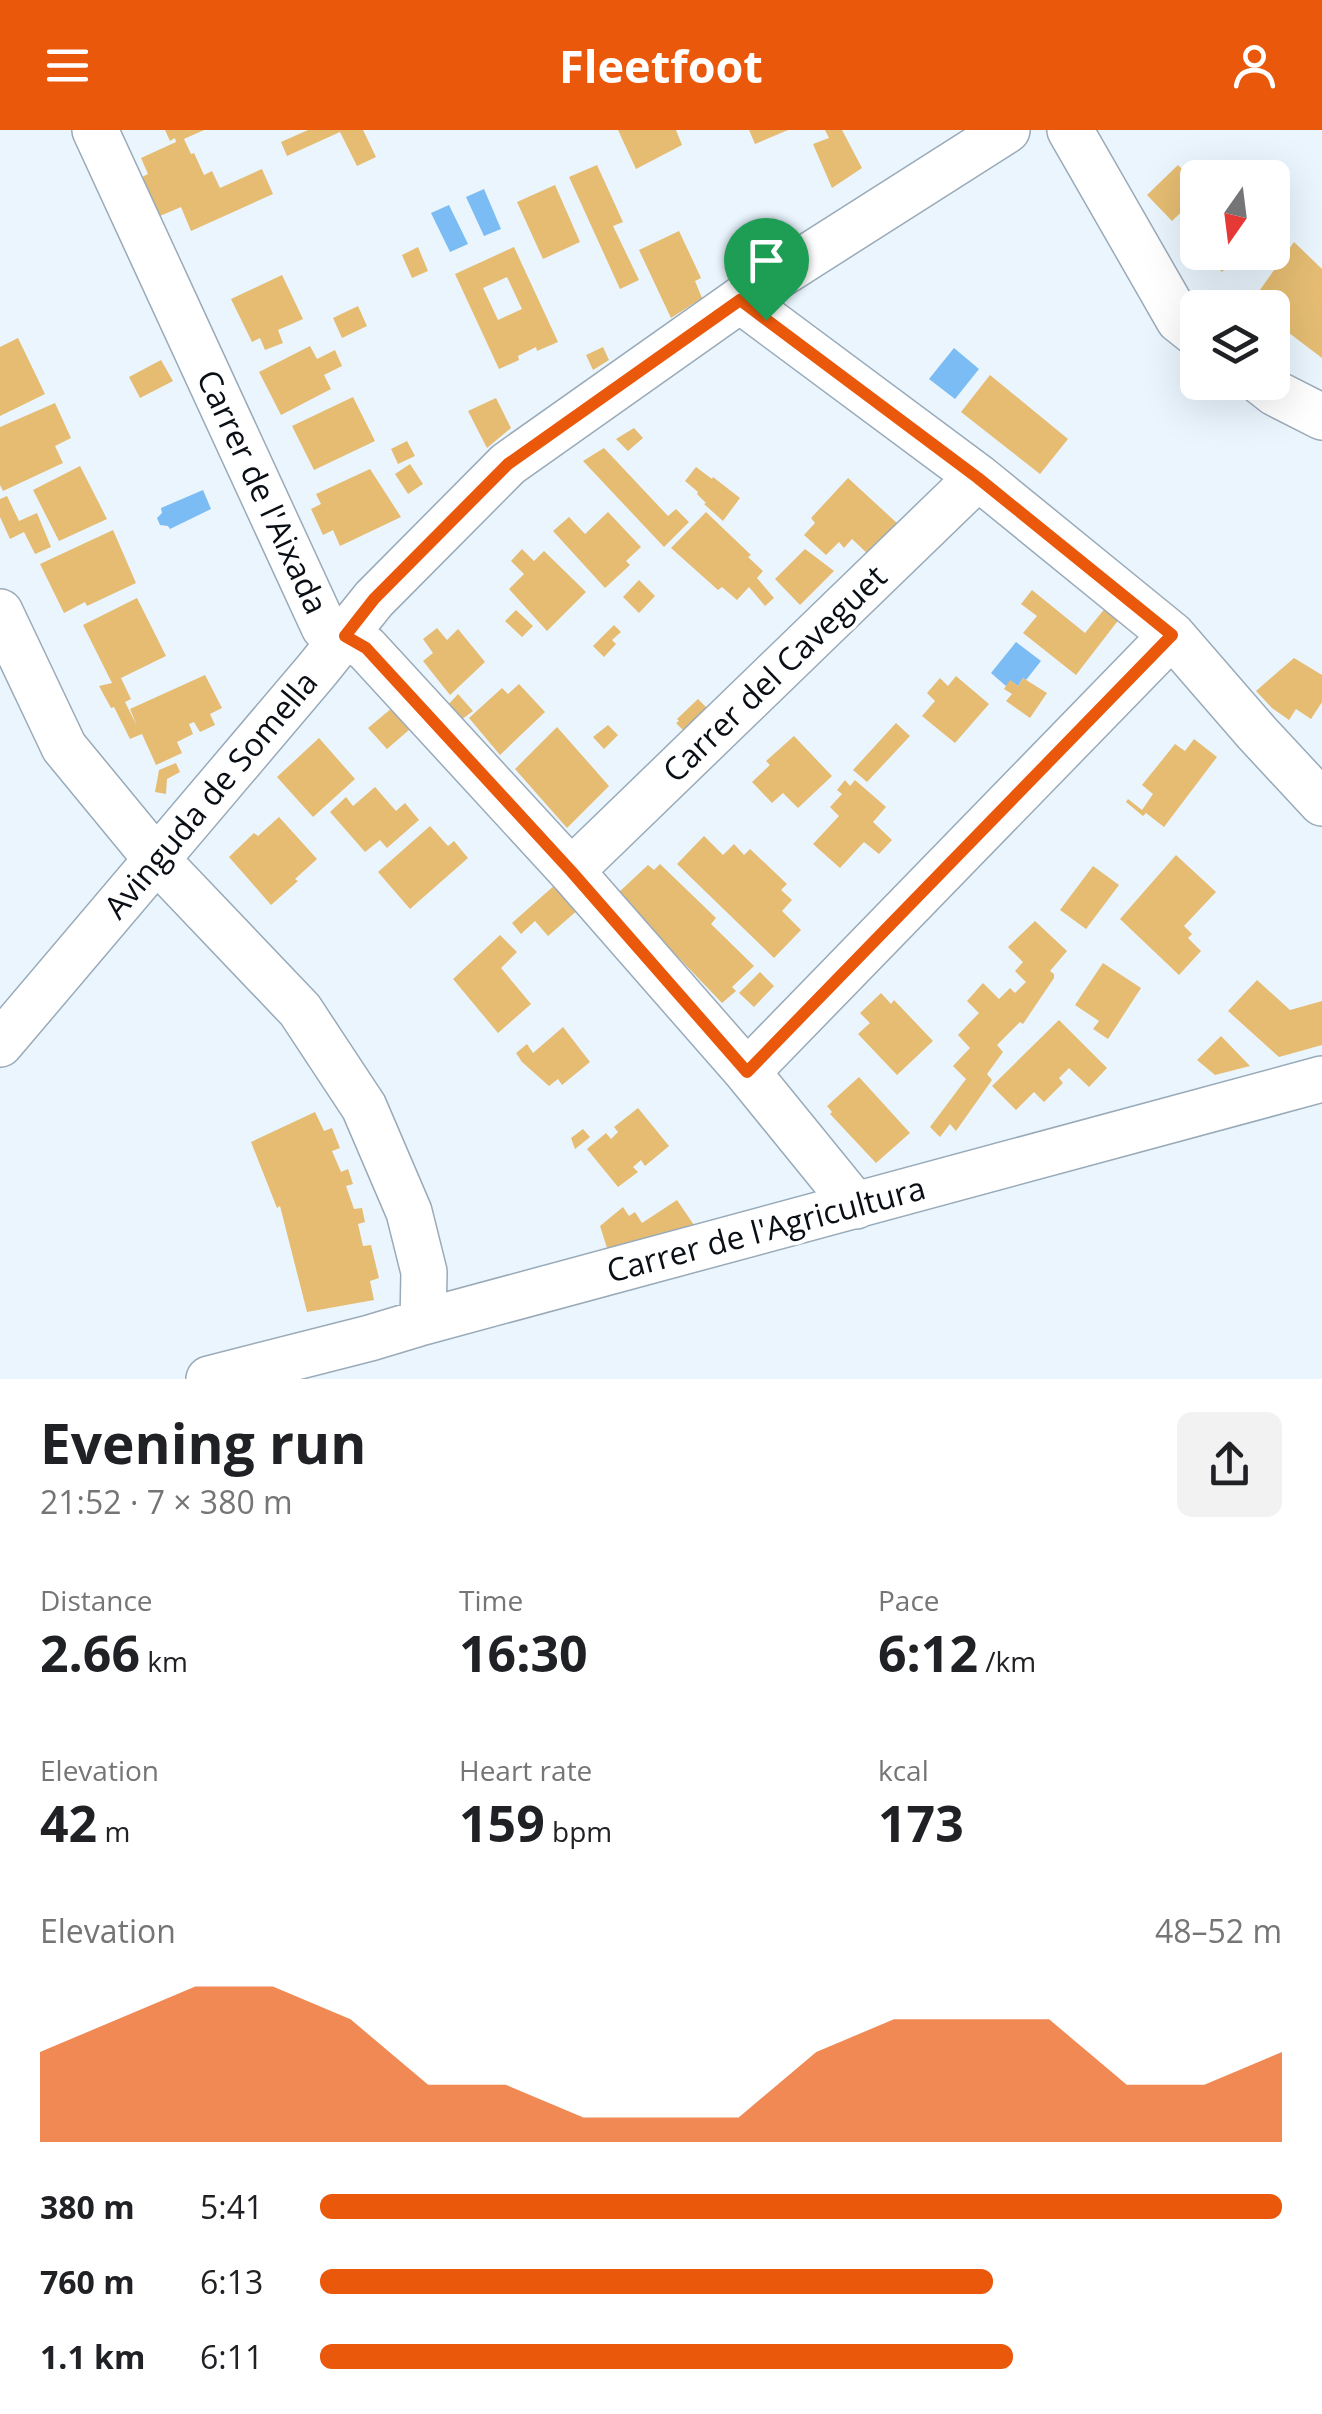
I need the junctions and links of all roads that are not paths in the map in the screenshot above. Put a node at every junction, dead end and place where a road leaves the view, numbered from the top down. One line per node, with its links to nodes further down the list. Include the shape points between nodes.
1 (95, 130): 11 (street, Carrer de l'Aixada, via 324,627)
2 (1007, 130): 4 (street, Avinguda de Somella)
3 (1070, 130): 5 (street)
4 (740, 300): 8 (street); 11 (street, Avinguda de Somella, via 508,464)
5 (1180, 321)
6 (1289, 400): 7 (street)
7 (1322, 417)
8 (978, 478): 10 (street); 14 (street, Carrer del Caveguet)
9 (0, 612): 13 (street, via 64,747)
10 (1172, 635): 12 (street); 16 (street)
11 (345, 636): 13 (street, Avinguda de Somella); 14 (street, Carrer de l'Aixada, via 366,648)
12 (1322, 803)
13 (157, 860): 15 (street, Avinguda de Somella); 19 (street, via 300,1010 364,1108 408,1212 424,1272)
14 (571, 871): 16 (street, Carrer de l'Aixada)
15 (0, 1044)
16 (747, 1072): 18 (street, Carrer de l'Aixada)
17 (1322, 1079): 18 (street, Carrer de l'Agricultura)
18 (856, 1206): 19 (street, Carrer de l'Agricultura)
19 (423, 1322): 20 (street, Carrer de l'Agricultura)
20 (208, 1379)

